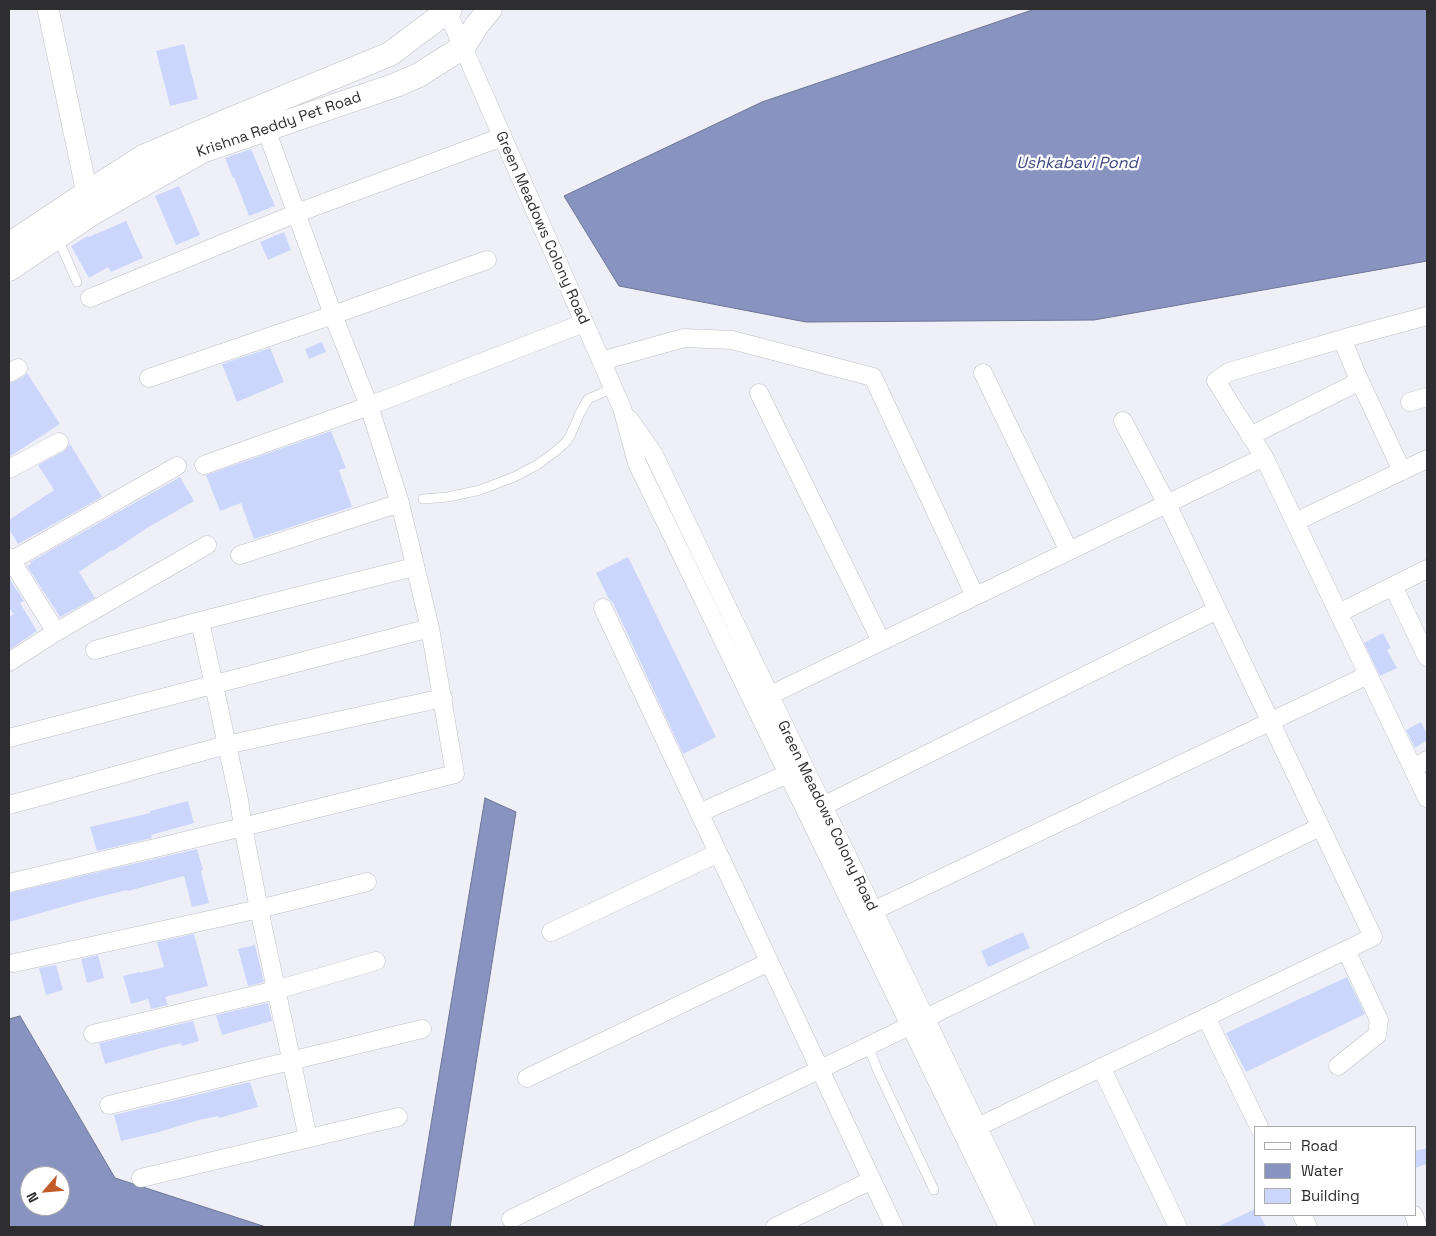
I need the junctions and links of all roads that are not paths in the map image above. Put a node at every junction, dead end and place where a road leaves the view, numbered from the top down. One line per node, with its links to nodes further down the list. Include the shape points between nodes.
1 (48, 9): 9 (street)
2 (490, 9): 4 (main road, Krishna Reddy Pet Road)
3 (449, 10): 4 (street, Green Meadows Colony Road); 5 (main road, Krishna Reddy Pet Road)
4 (463, 46): 6 (main road, Krishna Reddy Pet Road, via 419,75); 8 (street, Green Meadows Colony Road)
5 (382, 57): 6 (main road); 9 (main road, Krishna Reddy Pet Road, via 143,157)
6 (396, 85): 7 (main road, Krishna Reddy Pet Road)
7 (266, 129): 10 (street); 11 (main road, Krishna Reddy Pet Road, via 191,156)
8 (502, 137): 10 (street); 19 (street, Green Meadows Colony Road)
9 (87, 193): 12 (main road, Krishna Reddy Pet Road)
10 (297, 213): 16 (street); 17 (street)
11 (57, 237): 14 (main road, Krishna Reddy Pet Road); 15 (lane)
12 (9, 245)
13 (487, 260): 17 (street)
14 (9, 269)
15 (77, 282)
16 (90, 298)
17 (333, 315): 24 (street); 29 (street)
18 (1427, 316): 20 (street)
19 (584, 323): 21 (street, Green Meadows Colony Road); 29 (street)
20 (1342, 339): 23 (street); 32 (street, via 1229,372 1216,381)
21 (601, 361): 25 (street, Green Meadows Colony Road); 51 (street, via 684,338 732,340 872,377)
22 (983, 373): 45 (street)
23 (1357, 375): 32 (street, via 1352,384); 39 (street)
24 (149, 378)
25 (612, 388): 30 (street, Green Meadows Colony Road); 40 (lane, via 588,399 566,442 537,465 480,490)
26 (759, 393): 58 (street)
27 (1427, 397): 28 (street)
28 (1410, 402)
29 (369, 406): 36 (street); 41 (street)
30 (622, 408): 64 (street, Green Meadows Colony Road, via 653,453); 66 (street, Green Meadows Colony Road, via 637,463)
31 (1123, 421): 42 (street)
32 (1250, 436): 34 (street)
33 (59, 442): 38 (street)
34 (1264, 457): 42 (street); 43 (street)
35 (1427, 460): 39 (street)
36 (204, 465)
37 (177, 466): 47 (street)
38 (9, 469)
39 (1402, 471): 43 (street)
40 (423, 499)
41 (400, 504): 46 (street); 48 (street)
42 (1167, 504): 45 (street); 53 (street)
43 (1295, 522): 54 (street)
44 (207, 545): 57 (street)
45 (1069, 551): 51 (street)
46 (240, 555)
47 (10, 560): 57 (street)
48 (414, 567): 55 (street); 56 (street)
49 (1427, 569): 50 (street)
50 (1393, 586): 54 (street); 60 (street)
51 (975, 596): 58 (street)
52 (603, 608): 76 (street)
53 (1218, 610): 67 (street); 75 (street)
54 (1339, 614): 62 (street)
55 (200, 621): 59 (street); 63 (street)
56 (430, 628): 63 (street); 65 (street)
57 (56, 632): 61 (street)
58 (882, 641): 64 (street)
59 (95, 650)
60 (1427, 657)
61 (9, 662)
62 (1368, 675): 67 (street); 70 (street)
63 (214, 685): 68 (street); 69 (street)
64 (769, 695): 66 (street); 71 (street, Green Meadows Colony Road)
65 (443, 698): 69 (street); 77 (street, via 455,774)
66 (753, 703): 72 (street, Green Meadows Colony Road)
67 (1270, 721): 78 (street); 83 (street)
68 (9, 738)
69 (226, 745): 74 (street); 77 (street)
70 (1420, 764): 73 (street)
71 (804, 767): 72 (street); 75 (street, Green Meadows Colony Road)
72 (788, 774): 76 (street); 91 (street, Green Meadows Colony Road)
73 (1427, 798)
74 (9, 804)
75 (823, 806): 83 (street, Green Meadows Colony Road)
76 (699, 813): 79 (street)
77 (243, 827): 81 (street); 82 (street)
78 (1320, 827): 85 (street, via 1373,937); 91 (street)
79 (718, 853): 84 (street); 88 (street)
80 (367, 882): 82 (street)
81 (9, 883)
82 (259, 909): 87 (street); 89 (street)
83 (873, 911): 91 (street, Green Meadows Colony Road)
84 (551, 932)
85 (1346, 950): 90 (street); 96 (street, via 1379,1020 1376,1035)
86 (376, 961): 89 (street)
87 (14, 962)
88 (769, 962): 98 (street); 99 (street)
89 (276, 990): 93 (street); 95 (street)
90 (1206, 1017): 97 (street); 102 (street)
91 (918, 1022): 94 (street); 103 (street, Green Meadows Colony Road)
92 (422, 1029): 95 (street)
93 (93, 1034)
94 (868, 1046): 98 (street); 107 (lane)
95 (291, 1060): 100 (street); 104 (street)
96 (1338, 1066)
97 (1101, 1067): 103 (street); 113 (street)
98 (820, 1069): 106 (street); 108 (street)
99 (527, 1078)
100 (109, 1105)
101 (398, 1117): 104 (street)
102 (1259, 1126)
103 (970, 1130): 111 (street, Green Meadows Colony Road); 112 (street, Green Meadows Colony Road)
104 (308, 1138): 105 (street)
105 (141, 1178)
106 (872, 1180): 109 (street); 110 (street)
107 (934, 1190)
108 (511, 1219)
109 (775, 1227)
110 (894, 1227)
111 (1008, 1227)
112 (1026, 1227)
113 (1178, 1227)

